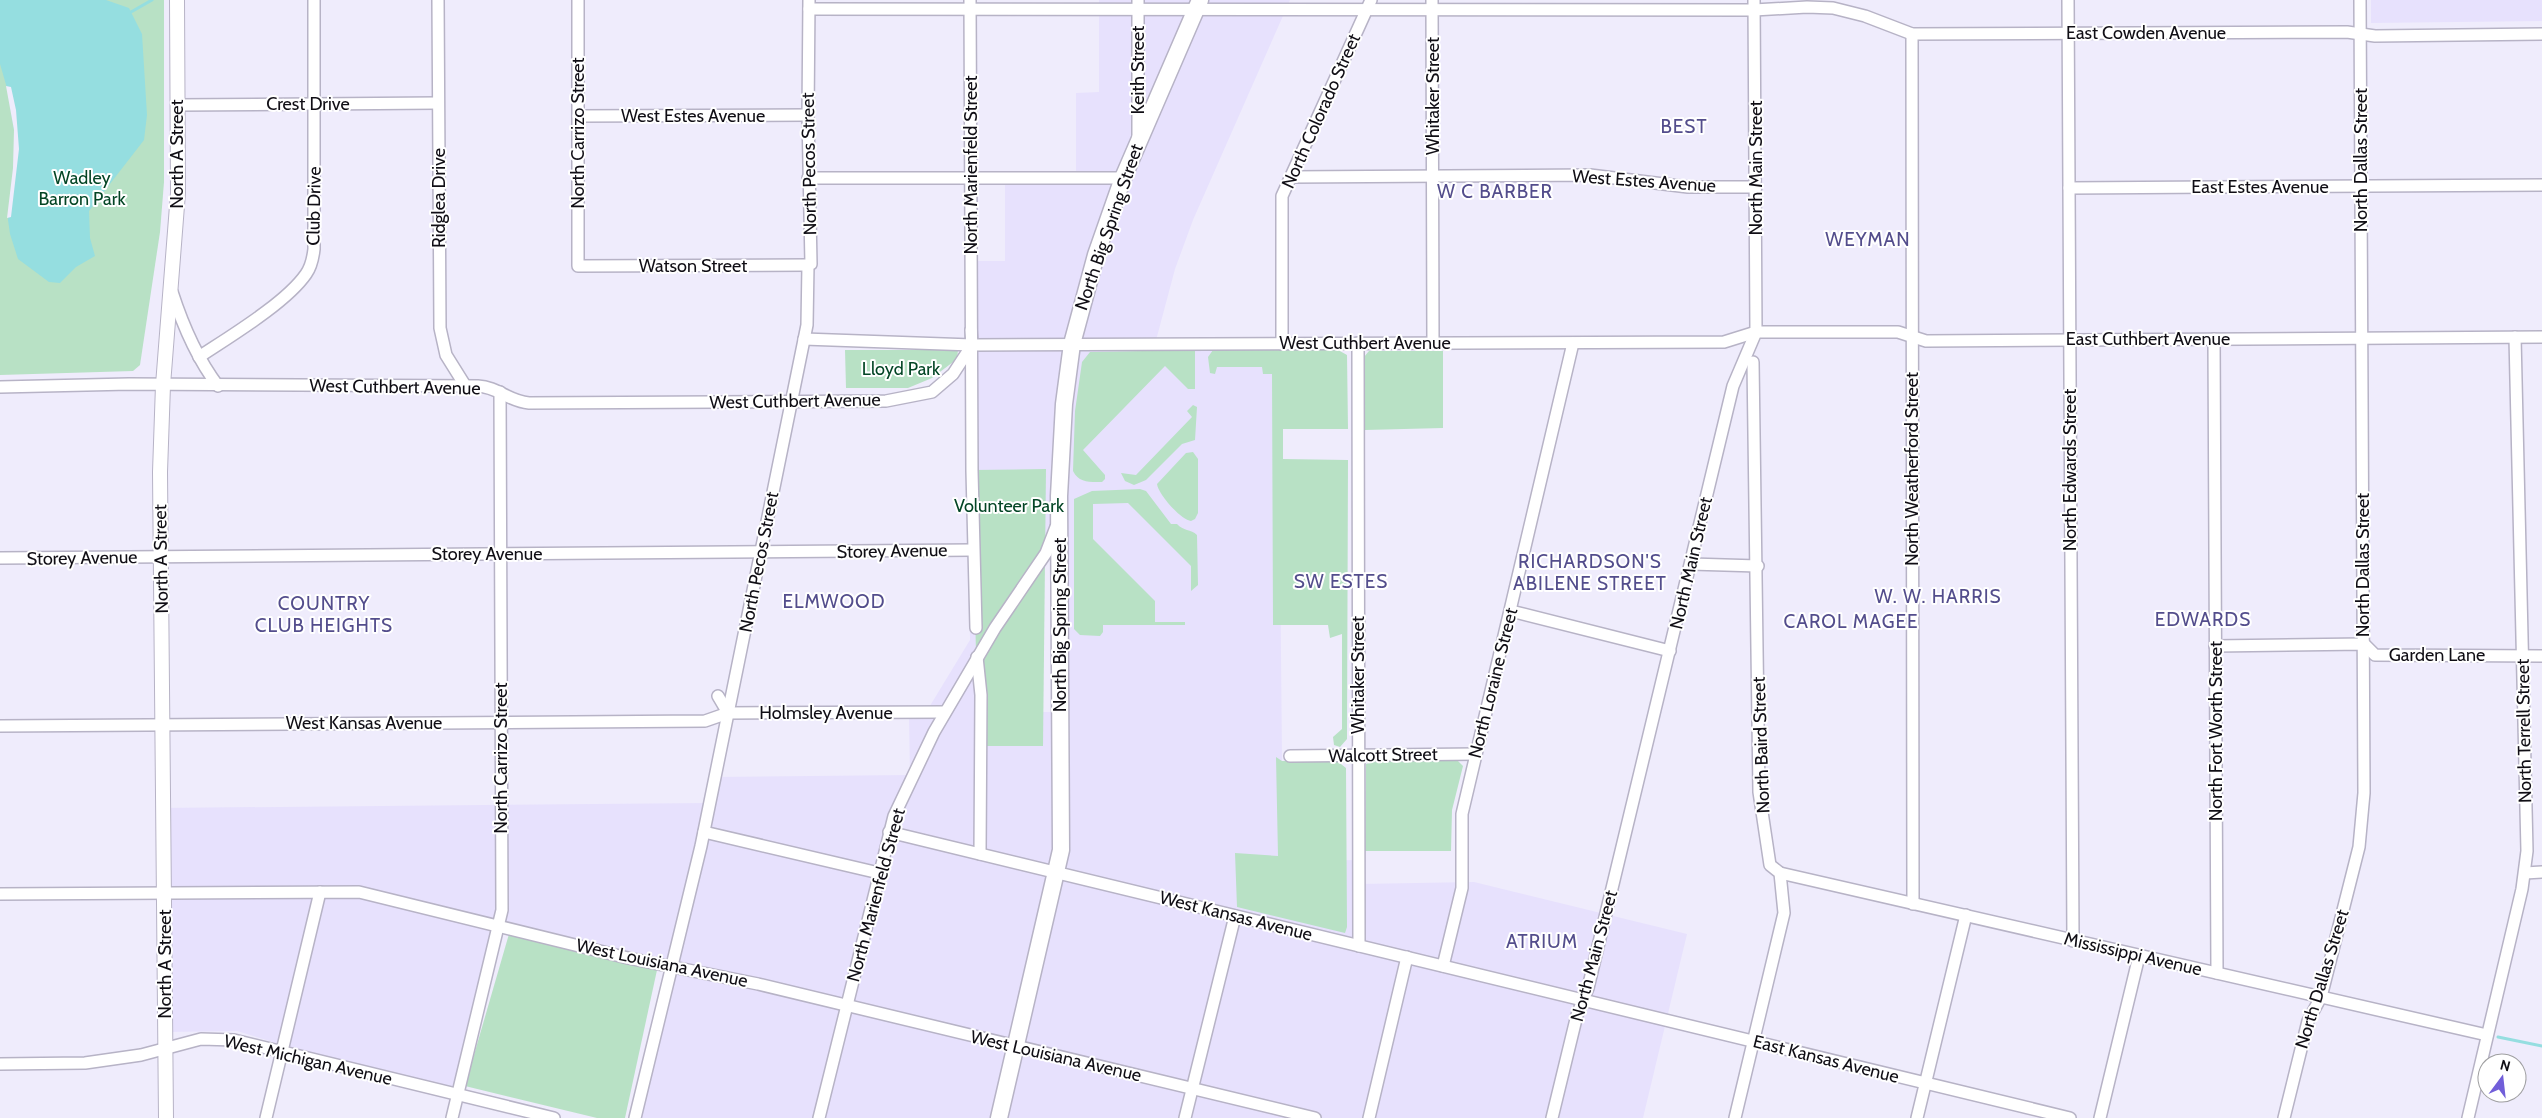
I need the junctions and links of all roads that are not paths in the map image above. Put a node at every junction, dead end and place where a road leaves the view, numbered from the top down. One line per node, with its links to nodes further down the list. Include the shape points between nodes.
1 (177, 0): 20 (main road, North A Street)
2 (314, 0): 21 (street, Club Drive)
3 (438, 0): 19 (street, Ridglea Drive)
4 (578, 0): 23 (street, North Carrizo Street)
5 (2068, 0): 15 (street, North Edwards Street)
6 (2360, 0): 17 (street, North Dallas Street)
7 (809, 4): 8 (street, East Cowden Avenue); 22 (street, North Pecos Street)
8 (970, 4): 9 (street, East Cowden Avenue); 28 (street, North Marienfeld Street)
9 (1138, 4): 10 (street, East Cowden Avenue); 24 (street, Keith Street)
10 (1198, 4): 11 (street, East Cowden Avenue); 24 (highway, North Big Spring Street)
11 (1369, 4): 12 (street, East Cowden Avenue); 26 (street, North Colorado Street)
12 (1432, 4): 13 (street, East Cowden Avenue); 25 (street, Whitaker Street)
13 (1607, 4): 14 (street, East Cowden Avenue)
14 (1754, 5): 16 (street, East Cowden Avenue, via 1832,8 1865,16); 32 (street, North Main Street)
15 (2068, 33): 16 (street, East Cowden Avenue); 17 (street, East Cowden Avenue); 33 (street, North Edwards Street)
16 (1912, 34): 38 (street, North Weatherford Street)
17 (2360, 34): 18 (street, East Cowden Avenue); 31 (street, North Dallas Street)
18 (2542, 34)
19 (438, 103): 21 (street, Crest Drive); 56 (street, Ridglea Drive, via 440,328 446,355)
20 (178, 104): 21 (street, Crest Drive); 36 (main road, North A Street, via 178,193)
21 (314, 104): 51 (street, Club Drive, via 314,249 307,274 290,291)
22 (808, 115): 23 (street, West Estes Avenue); 27 (street, North Pecos Street)
23 (578, 116): 35 (street, North Carrizo Street)
24 (1138, 140): 29 (highway, North Big Spring Street)
25 (1433, 176): 26 (street, West Estes Avenue); 32 (street, West Estes Avenue, via 1590,175 1688,187); 46 (street, Whitaker Street)
26 (1291, 177): 49 (street, North Colorado Street, via 1282,196)
27 (808, 178): 28 (street); 34 (street, North Pecos Street, via 811,264)
28 (971, 178): 29 (street); 50 (street, North Marienfeld Street)
29 (1124, 178): 48 (highway, North Big Spring Street, via 1096,255)
30 (2542, 185): 31 (street, East Estes Avenue)
31 (2362, 186): 33 (street, East Estes Avenue); 41 (street, North Dallas Street)
32 (1756, 187): 37 (street, North Main Street)
33 (2069, 188): 44 (street, North Edwards Street)
34 (808, 265): 35 (street, Watson Street); 43 (street, North Pecos Street)
35 (578, 266)
36 (172, 292): 51 (street, via 185,332); 53 (main road, North A Street)
37 (1756, 332): 38 (street, East Cuthbert Avenue, via 1898,332); 47 (street, West Cuthbert Avenue, via 1724,342); 65 (street, North Main Street, via 1733,386)
38 (1912, 336): 44 (street, East Cuthbert Avenue, via 1926,341); 95 (street, North Weatherford Street)
39 (2515, 337): 40 (street, East Cuthbert Avenue); 41 (street, East Cuthbert Avenue); 72 (street, North Terrell Street)
40 (2542, 337)
41 (2362, 338): 42 (street, East Cuthbert Avenue); 69 (street, North Dallas Street)
42 (2214, 339): 44 (street, East Cuthbert Avenue); 70 (street, North Fort Worth Street)
43 (804, 340): 50 (street, West Cuthbert Avenue); 58 (street, North Pecos Street)
44 (2070, 340): 99 (street, North Edwards Street)
45 (1358, 343): 46 (street, West Cuthbert Avenue); 49 (street, West Cuthbert Avenue); 82 (street, Whitaker Street)
46 (1433, 343): 47 (street, West Cuthbert Avenue)
47 (1573, 343): 67 (street, North Loraine Street)
48 (1072, 344): 49 (street, West Cuthbert Avenue); 50 (street, West Cuthbert Avenue); 59 (highway, North Big Spring Street, via 1064,404)
49 (1282, 344)
50 (972, 345): 58 (street, West Cuthbert Avenue, via 953,374 932,392 886,401); 60 (street, North Marienfeld Street)
51 (199, 358): 54 (street)
52 (1754, 362): 66 (street, North Baird Street)
53 (163, 385): 54 (street, West Cuthbert Avenue); 55 (street, West Cuthbert Avenue); 63 (main road, North A Street)
54 (218, 386): 56 (street, West Cuthbert Avenue)
55 (0, 387)
56 (466, 387): 57 (street, West Cuthbert Avenue, via 486,387)
57 (500, 392): 58 (street, West Cuthbert Avenue, via 511,400 529,403); 61 (street, North Carrizo Street)
58 (791, 401): 62 (street, North Pecos Street)
59 (1059, 522): 74 (street, North Marienfeld Street, via 1046,553); 89 (highway, North Big Spring Street, via 1061,850)
60 (973, 550): 62 (street, Storey Avenue); 68 (street, North Marienfeld Street)
61 (500, 553): 62 (street, Storey Avenue); 63 (street, Storey Avenue); 78 (street, North Carrizo Street)
62 (760, 553): 77 (street, North Pecos Street)
63 (161, 557): 64 (street, Storey Avenue); 79 (main road, North A Street)
64 (0, 558)
65 (1690, 564): 66 (street); 71 (street, North Main Street)
66 (1758, 566): 90 (street, North Baird Street, via 1759,792 1770,865)
67 (1510, 611): 71 (street); 81 (street, North Loraine Street)
68 (976, 628)
69 (2364, 644): 70 (street, Garden Lane); 72 (street, Garden Lane, via 2375,655); 106 (street, North Dallas Street, via 2364,793 2359,848)
70 (2216, 646): 105 (street, North Fort Worth Street)
71 (1670, 651): 107 (street, North Main Street)
72 (2522, 656): 73 (street, Garden Lane); 91 (street, North Terrell Street, via 2528,850)
73 (2542, 656)
74 (977, 657): 76 (street, North Marienfeld Street); 86 (street, via 981,695)
75 (718, 696): 77 (street)
76 (945, 712): 77 (street, Holmsley Avenue); 85 (street, North Marienfeld Street, via 914,771)
77 (728, 713): 78 (street, West Kansas Avenue, via 705,721); 84 (street, North Pecos Street)
78 (500, 722): 79 (street, West Kansas Avenue); 98 (street, North Carrizo Street, via 502,910)
79 (163, 725): 80 (street, West Kansas Avenue); 93 (main road, North A Street)
80 (0, 726)
81 (1476, 754): 82 (street, Walcott Street); 104 (street, North Loraine Street, via 1462,814 1462,888)
82 (1359, 755): 83 (street, Walcott Street); 100 (street, Whitaker Street)
83 (1290, 756)
84 (704, 832): 88 (street); 103 (street, North Pecos Street)
85 (888, 832): 86 (street, West Kansas Avenue); 88 (street, North Marienfeld Street)
86 (980, 854): 89 (street, West Kansas Avenue)
87 (2542, 872): 91 (street)
88 (879, 873): 108 (street, North Marienfeld Street)
89 (1055, 873): 97 (street, West Kansas Avenue); 111 (highway, North Big Spring Street)
90 (1780, 873): 95 (street, Mississippi Avenue); 110 (street, North Baird Street, via 1784,913)
91 (2525, 873): 109 (street, North Terrell Street)
92 (320, 892): 93 (street, West Louisiana Avenue); 98 (street, West Louisiana Avenue, via 359,892); 113 (street)
93 (165, 893): 94 (street, West Louisiana Avenue); 112 (main road, North A Street)
94 (0, 894)
95 (1913, 904): 96 (street, Mississippi Avenue)
96 (1966, 915): 99 (street, Mississippi Avenue); 115 (street)
97 (1235, 916): 100 (street, West Kansas Avenue); 116 (street)
98 (498, 926): 103 (street, West Louisiana Avenue, via 628,958); 117 (street, North Carrizo Street)
99 (2074, 940): 101 (street, Mississippi Avenue)
100 (1359, 946): 102 (street, West Kansas Avenue)
101 (2139, 956): 105 (street, Mississippi Avenue); 132 (street)
102 (1408, 957): 104 (street, West Kansas Avenue); 127 (street)
103 (672, 965): 108 (street, West Louisiana Avenue); 122 (street, North Pecos Street)
104 (1443, 966): 107 (street, West Kansas Avenue)
105 (2217, 973): 106 (street, Mississippi Avenue)
106 (2321, 997): 109 (street, Mississippi Avenue); 133 (street, North Dallas Street, via 2310,1014)
107 (1583, 1000): 110 (street, East Kansas Avenue); 128 (street, North Main Street)
108 (847, 1005): 111 (street, West Louisiana Avenue); 123 (street, North Marienfeld Street)
109 (2487, 1036): 134 (street, North Terrell Street)
110 (1753, 1041): 115 (street, East Kansas Avenue); 129 (street, North Baird Street)
111 (1016, 1046): 116 (street, West Louisiana Avenue); 124 (highway, North Big Spring Street)
112 (165, 1049): 113 (street, West Michigan Avenue, via 211,1038 234,1040); 114 (street, West Michigan Avenue, via 85,1063); 118 (main road, North A Street)
113 (281, 1053): 117 (street, West Michigan Avenue); 119 (street)
114 (0, 1064)
115 (1925, 1083): 130 (street); 131 (street, East Kansas Avenue)
116 (1192, 1088): 125 (street); 126 (street, West Louisiana Avenue)
117 (457, 1094): 120 (street, North Carrizo Street); 121 (street, West Michigan Avenue)
118 (166, 1118)
119 (266, 1118)
120 (452, 1118)
121 (554, 1118)
122 (635, 1118)
123 (819, 1118)
124 (999, 1118)
125 (1185, 1118)
126 (1315, 1118)
127 (1369, 1118)
128 (1552, 1118)
129 (1735, 1118)
130 (1917, 1118)
131 (2070, 1118)
132 (2100, 1118)
133 (2284, 1118)
134 (2468, 1118)

